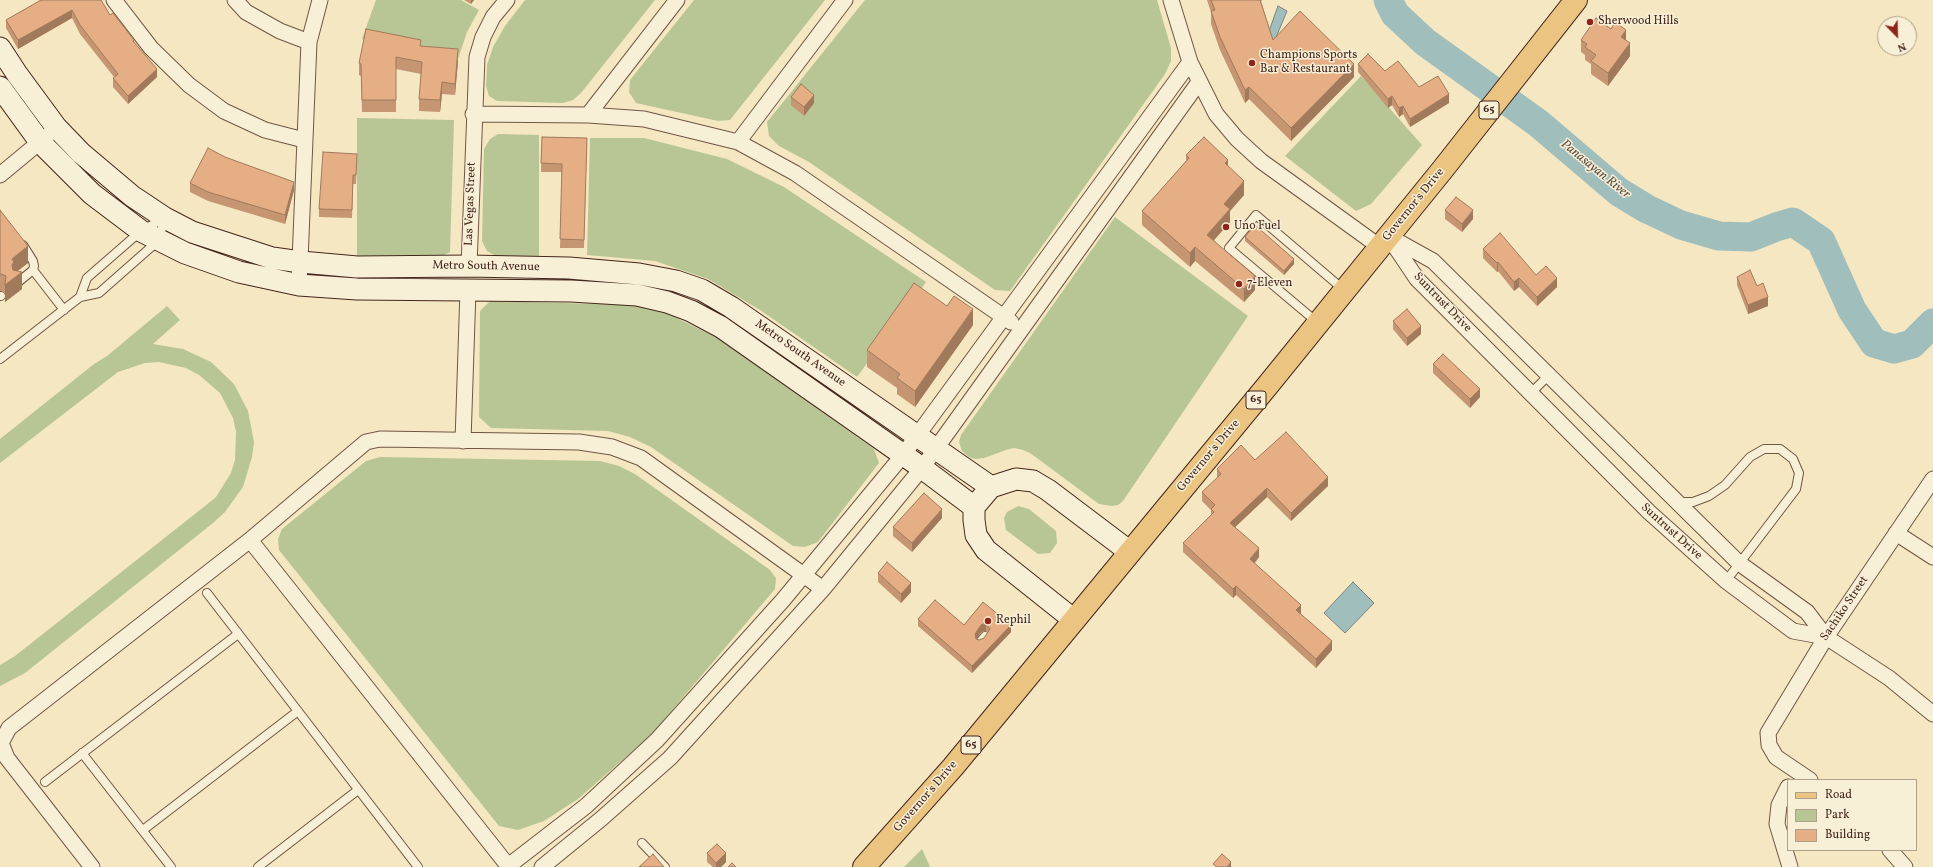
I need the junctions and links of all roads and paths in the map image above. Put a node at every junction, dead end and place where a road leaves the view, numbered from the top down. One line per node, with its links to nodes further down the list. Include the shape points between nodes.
1 (114, 0): 17 (street, via 151,48 189,85 224,111 265,130)
2 (235, 0): 9 (street, via 246,12 260,20)
3 (320, 0): 9 (street)
4 (507, 0): 14 (street, Las Vegas Street, via 493,17 482,37 477,57)
5 (677, 0): 15 (street)
6 (845, 0): 19 (street)
7 (1171, 0): 11 (street)
8 (1576, 0): 24 (main road, Governor's Drive / 65)
9 (309, 42): 17 (street)
10 (0, 48): 16 (street, Metro South Avenue)
11 (1190, 62): 12 (street); 34 (street)
12 (1199, 82): 24 (street, via 1216,114 1237,139 1262,161); 36 (street)
13 (0, 88): 18 (street, Metro South Avenue)
14 (473, 114): 15 (street); 26 (street, Las Vegas Street)
15 (588, 115): 19 (street, via 644,120)
16 (56, 127): 18 (street); 21 (street, Metro South Avenue, via 108,178)
17 (304, 140): 25 (street)
18 (40, 142): 20 (street); 23 (street, Metro South Avenue, via 92,194)
19 (738, 142): 34 (street, via 796,173)
20 (0, 175)
21 (165, 218): 23 (lane); 23 (lane); 25 (street, Metro South Avenue, via 192,232 246,250 272,258)
22 (16, 235): 27 (lane, via 33,261)
23 (150, 236): 29 (street, Metro South Avenue, via 208,262); 32 (lane, via 99,293); 32 (lane, via 87,278)
24 (1384, 242): 31 (main road, Governor's Drive / 65); 39 (street, Suntrust Drive, via 1433,261); 40 (street, Suntrust Drive)
25 (301, 262): 26 (street, Metro South Avenue, via 357,267); 29 (street)
26 (469, 266): 30 (street, Las Vegas Street); 41 (street, Metro South Avenue, via 569,268 639,274 676,281 702,290 731,307)
27 (33, 270): 28 (lane); 33 (lane)
28 (17, 283)
29 (299, 285): 30 (street, Metro South Avenue, via 357,289)
30 (468, 290): 42 (street, Las Vegas Street); 44 (street, Metro South Avenue, via 571,291 637,295 691,311 721,327)
31 (1344, 290): 35 (main road, Governor's Drive / 65); 35 (lane, via 1256,215 1229,248)
32 (80, 297): 33 (lane)
33 (64, 310): 38 (lane)
34 (1004, 317): 36 (street); 41 (street)
35 (1318, 323): 52 (main road, Governor's Drive / 65)
36 (1021, 330): 43 (street)
37 (0, 348): 38 (lane)
38 (3, 357)
39 (1549, 375): 40 (lane); 48 (street, Suntrust Drive)
40 (1531, 393): 56 (street, Suntrust Drive, via 1649,512)
41 (917, 434): 43 (street, Metro South Avenue); 44 (street)
42 (463, 441): 51 (street, via 380,439 366,442); 55 (street, via 579,442 612,447 641,458)
43 (936, 448): 45 (street); 47 (street, Metro South Avenue)
44 (903, 455): 45 (street, Metro South Avenue); 55 (street)
45 (922, 468): 49 (street, Metro South Avenue); 57 (street)
46 (1933, 479): 50 (street, Sachiko Street)
47 (991, 487): 49 (street); 52 (street, via 1016,479 1033,481)
48 (1677, 502): 54 (street, Suntrust Drive); 54 (lane, via 1693,502 1709,496 1725,485 1750,457 1764,449 1780,450 1793,459 1799,473 1796,489)
49 (974, 507): 59 (street, via 976,535 986,550)
50 (1896, 533): 53 (street); 61 (street, Sachiko Street)
51 (250, 540): 74 (street, via 9,728 2,743 7,758); 77 (street)
52 (1130, 552): 59 (main road, Governor's Drive / 65)
53 (1933, 557)
54 (1740, 563): 56 (lane); 61 (street, Suntrust Drive, via 1807,612)
55 (804, 575): 57 (street); 77 (street, via 657,740 586,806)
56 (1726, 581): 61 (street, Suntrust Drive, via 1793,631)
57 (823, 589): 78 (street, via 670,758)
58 (206, 593): 60 (lane)
59 (1074, 620): 80 (main road, Governor's Drive / 65, via 953,767)
60 (238, 634): 62 (lane); 64 (lane)
61 (1826, 637): 63 (street, Suntrust Drive, via 1889,678); 65 (street, Sachiko Street, via 1768,734 1769,745 1776,757)
62 (298, 711): 69 (lane); 70 (lane)
63 (1933, 714)
64 (82, 753): 67 (lane); 70 (lane)
65 (1794, 776): 66 (street)
66 (1806, 779)
67 (45, 782)
68 (1787, 789): 81 (street, via 1779,805 1777,824)
69 (358, 790): 73 (lane); 76 (lane)
70 (143, 830): 75 (lane)
71 (642, 843): 79 (lane)
72 (1891, 851): 82 (street)
73 (416, 866)
74 (92, 867)
75 (171, 867)
76 (258, 867)
77 (508, 867)
78 (542, 867)
79 (665, 867)
80 (864, 867)
81 (1790, 867)
82 (1905, 867)

